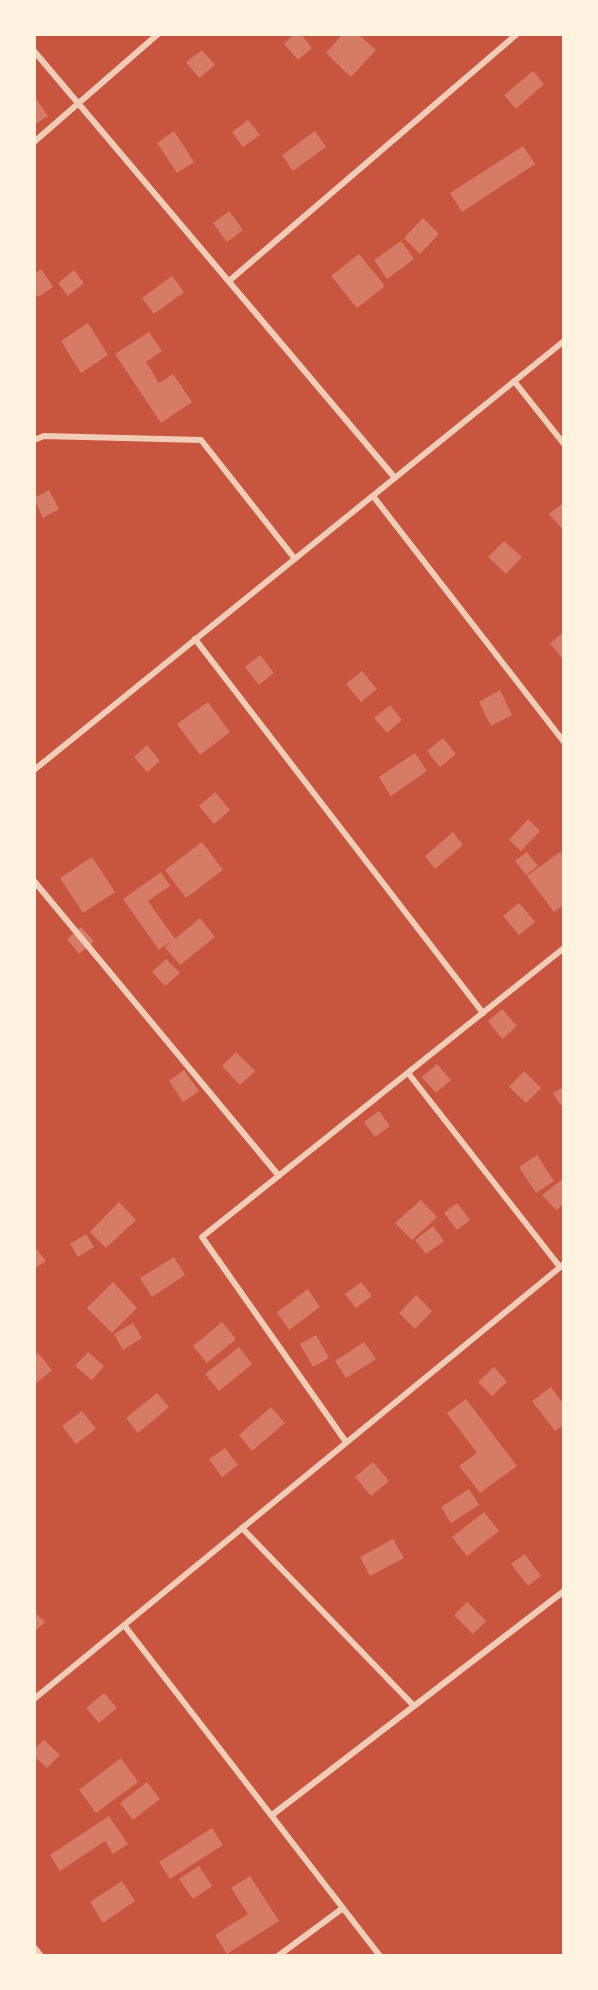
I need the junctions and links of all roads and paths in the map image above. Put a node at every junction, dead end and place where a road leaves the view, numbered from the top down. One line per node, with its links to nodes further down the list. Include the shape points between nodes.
1 (158, 34): 4 (street)
2 (516, 34): 6 (street)
3 (34, 51): 4 (street)
4 (78, 102): 5 (street); 6 (street)
5 (34, 142)
6 (229, 281): 11 (street)
7 (564, 341): 8 (street)
8 (514, 381): 10 (street); 11 (street)
9 (34, 440): 13 (street, via 44,436 201,440)
10 (564, 444)
11 (395, 478): 12 (street)
12 (373, 496): 13 (street); 15 (street)
13 (295, 559): 14 (street)
14 (195, 639): 16 (street); 19 (street)
15 (564, 742)
16 (34, 770)
17 (34, 881): 21 (street)
18 (564, 948): 19 (street)
19 (483, 1013): 20 (street)
20 (408, 1073): 21 (street); 22 (street)
21 (279, 1176): 23 (street, via 202,1237)
22 (562, 1265): 23 (street)
23 (346, 1442): 24 (street)
24 (242, 1528): 26 (street); 28 (street)
25 (564, 1592): 28 (street)
26 (124, 1625): 27 (street); 29 (street)
27 (34, 1699)
28 (414, 1706): 29 (street)
29 (272, 1815): 30 (street)
30 (343, 1908): 33 (street); 34 (street)
31 (34, 1947): 32 (street)
32 (41, 1956)
33 (278, 1956)
34 (380, 1956)

